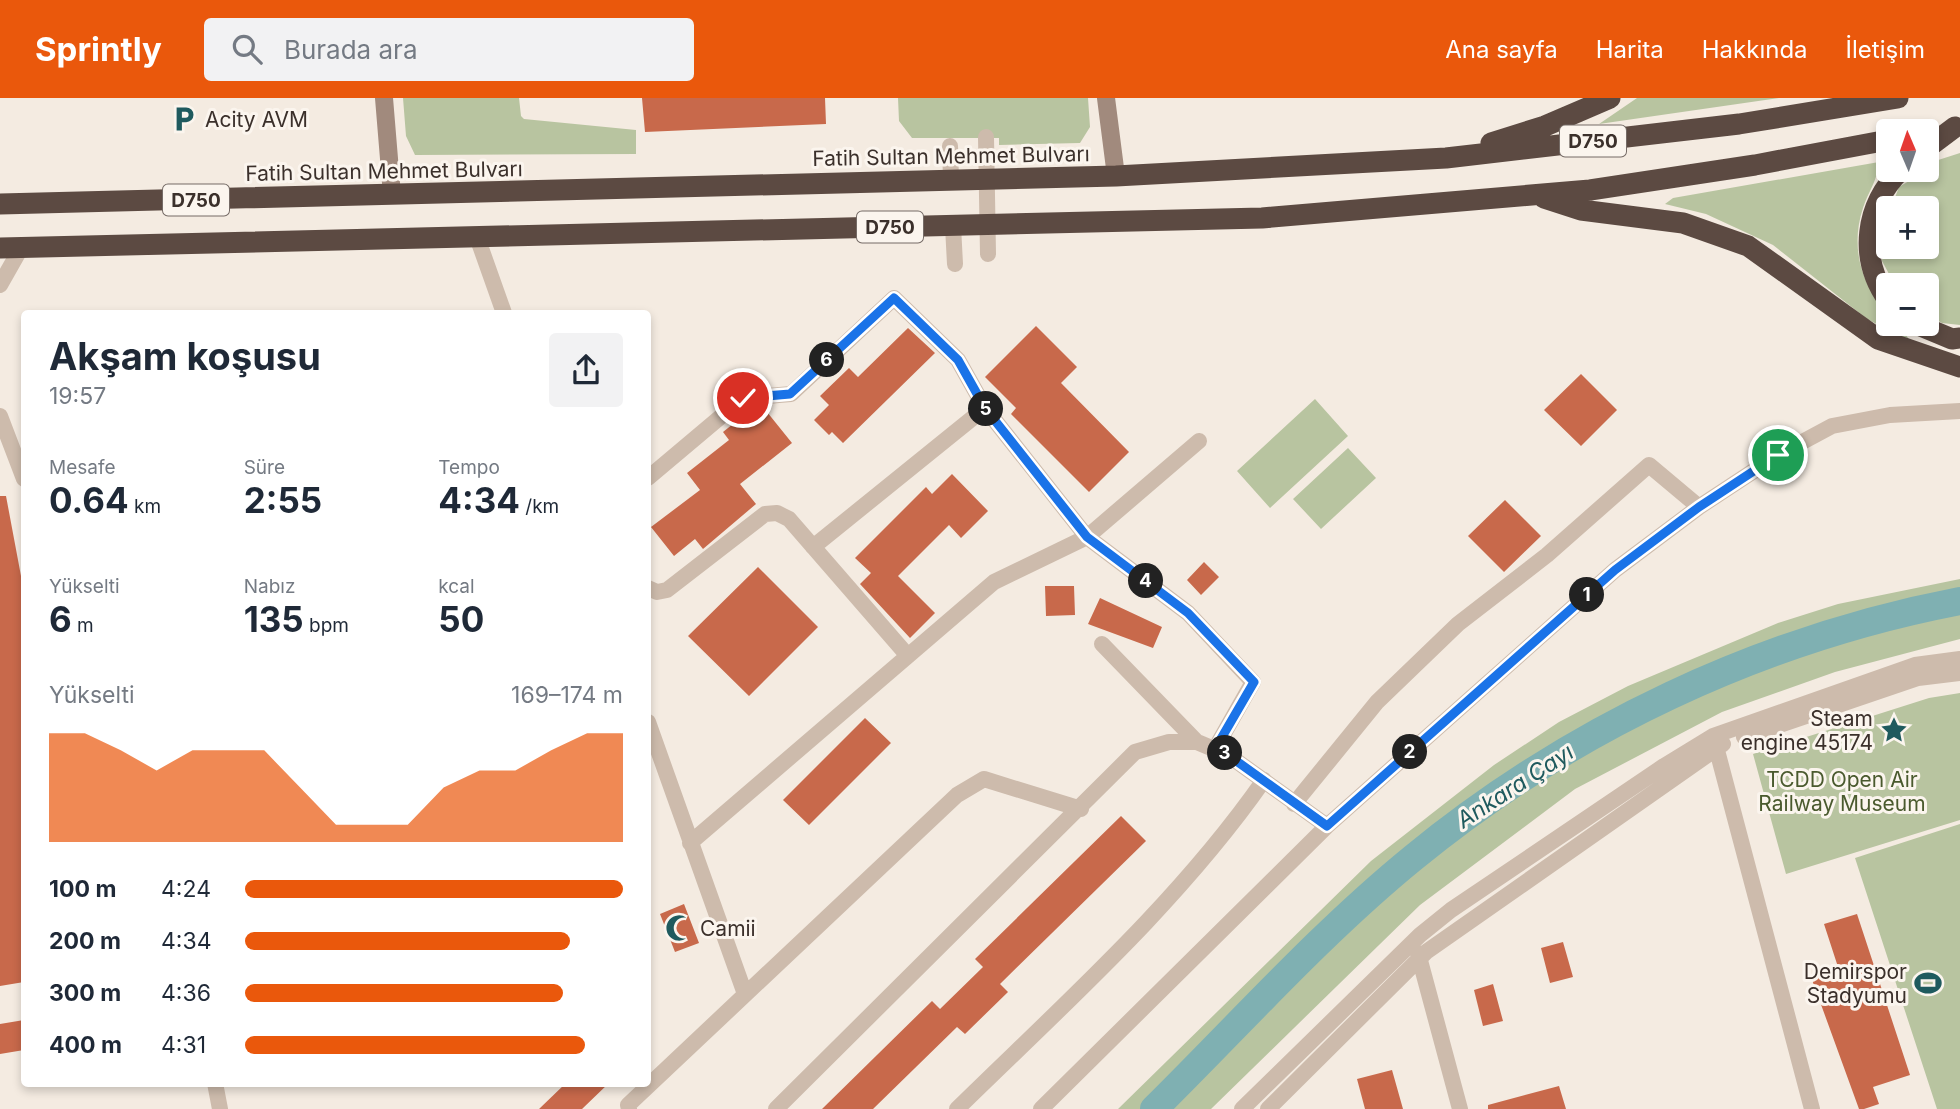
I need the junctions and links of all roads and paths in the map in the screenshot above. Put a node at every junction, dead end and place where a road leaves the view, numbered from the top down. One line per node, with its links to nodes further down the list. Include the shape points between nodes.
1 (384, 98): 15 (main road)
2 (1107, 98): 12 (main road)
3 (1610, 98): 11 (highway, via 1545,126)
4 (1898, 98): 11 (highway, Fatih Sultan Mehmet Bulvarı / D750, via 1739,124)
5 (1957, 126): 6 (highway); 8 (highway)
6 (1939, 130)
7 (986, 137): 21 (street)
8 (1939, 139)
9 (1876, 142): 16 (highway, D750, via 1755,165)
10 (950, 146): 13 (street)
11 (1446, 158): 12 (highway, Fatih Sultan Mehmet Bulvarı / D750)
12 (1115, 176): 13 (highway, Fatih Sultan Mehmet Bulvarı / D750)
13 (951, 180): 15 (highway, Fatih Sultan Mehmet Bulvarı / D750)
14 (1888, 182): 23 (highway, via 1870,221 1868,243)
15 (392, 195): 17 (highway, Fatih Sultan Mehmet Bulvarı / D750)
16 (1535, 195): 18 (highway, D750, via 1262,218); 28 (highway, via 1581,210 1683,223 1748,246 1878,339)
17 (0, 204)
18 (953, 226): 19 (highway, D750); 22 (street)
19 (477, 237): 20 (highway, D750); 25 (street)
20 (11, 248): 24 (street)
21 (988, 254)
22 (955, 264)
23 (1876, 274)
24 (0, 285)
25 (503, 310)
26 (1939, 334): 27 (highway)
27 (1960, 338)
28 (1960, 367)
29 (985, 408): 34 (street, via 958,360 894,298 790,394 743,398); 36 (street); 37 (street)
30 (1960, 411): 35 (street, via 1890,415 1832,426)
31 (0, 416): 33 (street)
32 (1199, 441): 36 (street)
33 (21, 471)
34 (651, 475)
35 (1699, 507): 48 (street, via 1649,465 1547,555 1458,624 1377,702); 50 (street, via 1615,570)
36 (1087, 537): 40 (street, via 994,582); 46 (street, via 1188,613 1254,682)
37 (813, 547): 38 (street, via 789,519 765,514 667,590); 40 (street)
38 (651, 589)
39 (1101, 644): 45 (street)
40 (908, 656): 51 (street)
41 (1960, 659): 44 (street, via 1915,666)
42 (1960, 673): 44 (street, via 1918,678)
43 (651, 731): 51 (street)
44 (1715, 741): 52 (street, via 1664,766); 53 (street); 66 (street)
45 (1197, 742): 46 (street); 49 (street, via 1169,742 1135,752)
46 (1215, 749): 47 (street)
47 (1264, 780): 48 (street); 61 (street, via 1227,833 1113,956)
48 (1294, 804): 50 (street)
49 (1081, 809): 54 (street, via 984,779 957,795); 60 (street)
50 (1327, 826): 62 (street)
51 (690, 843): 54 (street)
52 (1414, 940): 53 (street); 63 (street)
53 (1419, 958): 64 (street); 65 (street)
54 (745, 994): 55 (street)
55 (651, 1083)
56 (216, 1087): 58 (street)
57 (647, 1087): 59 (street)
58 (220, 1109)
59 (629, 1109)
60 (776, 1109)
61 (957, 1109)
62 (1041, 1109)
63 (1242, 1109)
64 (1268, 1109)
65 (1460, 1109)
66 (1812, 1109)

